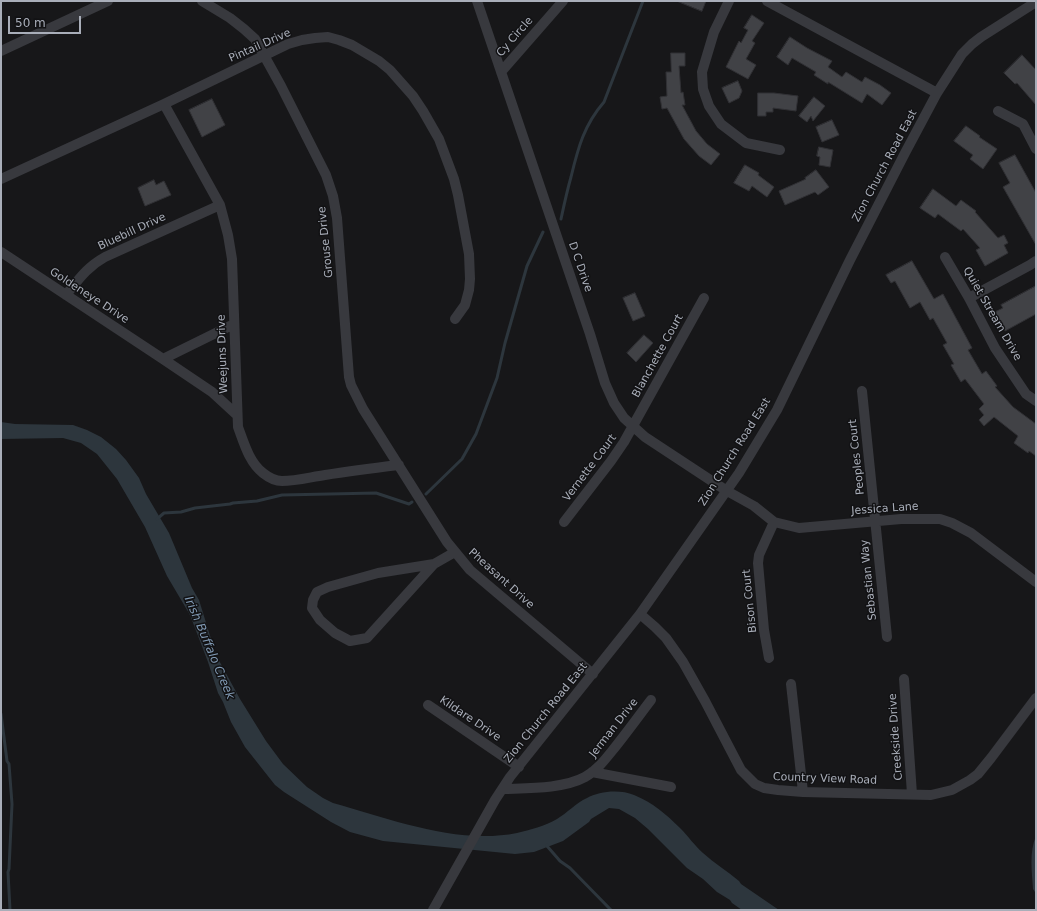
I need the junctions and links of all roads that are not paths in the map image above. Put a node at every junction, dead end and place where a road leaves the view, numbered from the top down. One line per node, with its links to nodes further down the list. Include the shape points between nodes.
1 (108, 1): 8 (street)
2 (202, 1): 9 (street, Grouse Drive, via 244,29 254,39)
3 (477, 1): 10 (street, D C Drive)
4 (563, 1): 10 (street, Cy Circle)
5 (729, 1): 15 (street, via 714,32 702,72 703,90 709,106 721,124 746,143)
6 (767, 1): 11 (street)
7 (1036, 2): 11 (street, Zion Church Road East, via 972,44 962,54)
8 (1, 51)
9 (264, 56): 12 (street, Pintail Drive); 24 (street, Pintail Drive, via 288,44 328,37 352,46 379,62 390,70 413,96 439,139 460,202 469,254 470,280 464,305); 31 (street, Grouse Drive, via 326,175 333,196 337,218 349,377 364,409)
10 (501, 72): 30 (street, D C Drive, via 605,383 614,403)
11 (937, 93): 32 (street, Zion Church Road East, via 850,260 777,410)
12 (164, 104): 16 (street, Pintail Drive); 17 (street, Weejuns Drive)
13 (998, 111): 14 (street, via 1023,124)
14 (1036, 149)
15 (780, 150)
16 (1, 179)
17 (220, 205): 21 (street, Bluebill Drive, via 95,262); 25 (street, Weejuns Drive, via 232,259)
18 (1, 252): 21 (street, Goldeneye Drive)
19 (944, 256): 23 (street, Quiet Stream Drive)
20 (1036, 261): 23 (street)
21 (66, 295): 26 (street, Goldeneye Drive)
22 (704, 298): 30 (street, Blanchette Court)
23 (969, 298): 28 (street, Quiet Stream Drive, via 994,348 1026,394)
24 (455, 319)
25 (234, 324): 26 (street); 29 (street, Weejuns Drive)
26 (164, 359): 29 (street, Goldeneye Drive, via 212,392)
27 (862, 391): 33 (street, Peoples Court)
28 (1036, 401)
29 (237, 415): 31 (street, Weejuns Drive, via 245,448 255,464 263,473 281,481)
30 (633, 426): 32 (street, D C Drive); 34 (street, Vernette Court, via 611,461)
31 (399, 465): 36 (street, Pheasant Drive)
32 (727, 491): 35 (street, Jessica Lane, via 754,506); 39 (street, Zion Church Road East)
33 (875, 521): 35 (street, Jessica Lane, via 799,528); 38 (street, Jessica Lane, via 940,519 952,523 971,533); 40 (street, Sebastian Way)
34 (564, 522)
35 (774, 522): 41 (street, Bison Court, via 758,563)
36 (455, 552): 37 (street); 42 (street, Pheasant Drive, via 470,570)
37 (434, 564): 37 (street, via 367,638 350,641 335,633 320,620 312,608 316,592 328,587 378,573)
38 (1036, 582)
39 (640, 614): 42 (street, Zion Church Road East); 52 (street, Country View Road, via 666,638 683,662 741,770 755,784 764,788)
40 (887, 637)
41 (769, 658)
42 (592, 674): 48 (street, Zion Church Road East)
43 (904, 678): 53 (street, Creekside Drive)
44 (791, 684): 52 (street)
45 (1036, 698): 53 (street, Country View Road, via 978,774 952,790 931,795)
46 (651, 700): 49 (street, Jerman Drive, via 627,733)
47 (428, 705): 48 (street, Kildare Drive)
48 (519, 767): 51 (street, Zion Church Road East)
49 (592, 772): 50 (street); 51 (street, Jerman Drive, via 569,783)
50 (671, 787)
51 (503, 789): 54 (street, Zion Church Road East)
52 (803, 792): 53 (street, Country View Road)
53 (912, 794)
54 (433, 910)

